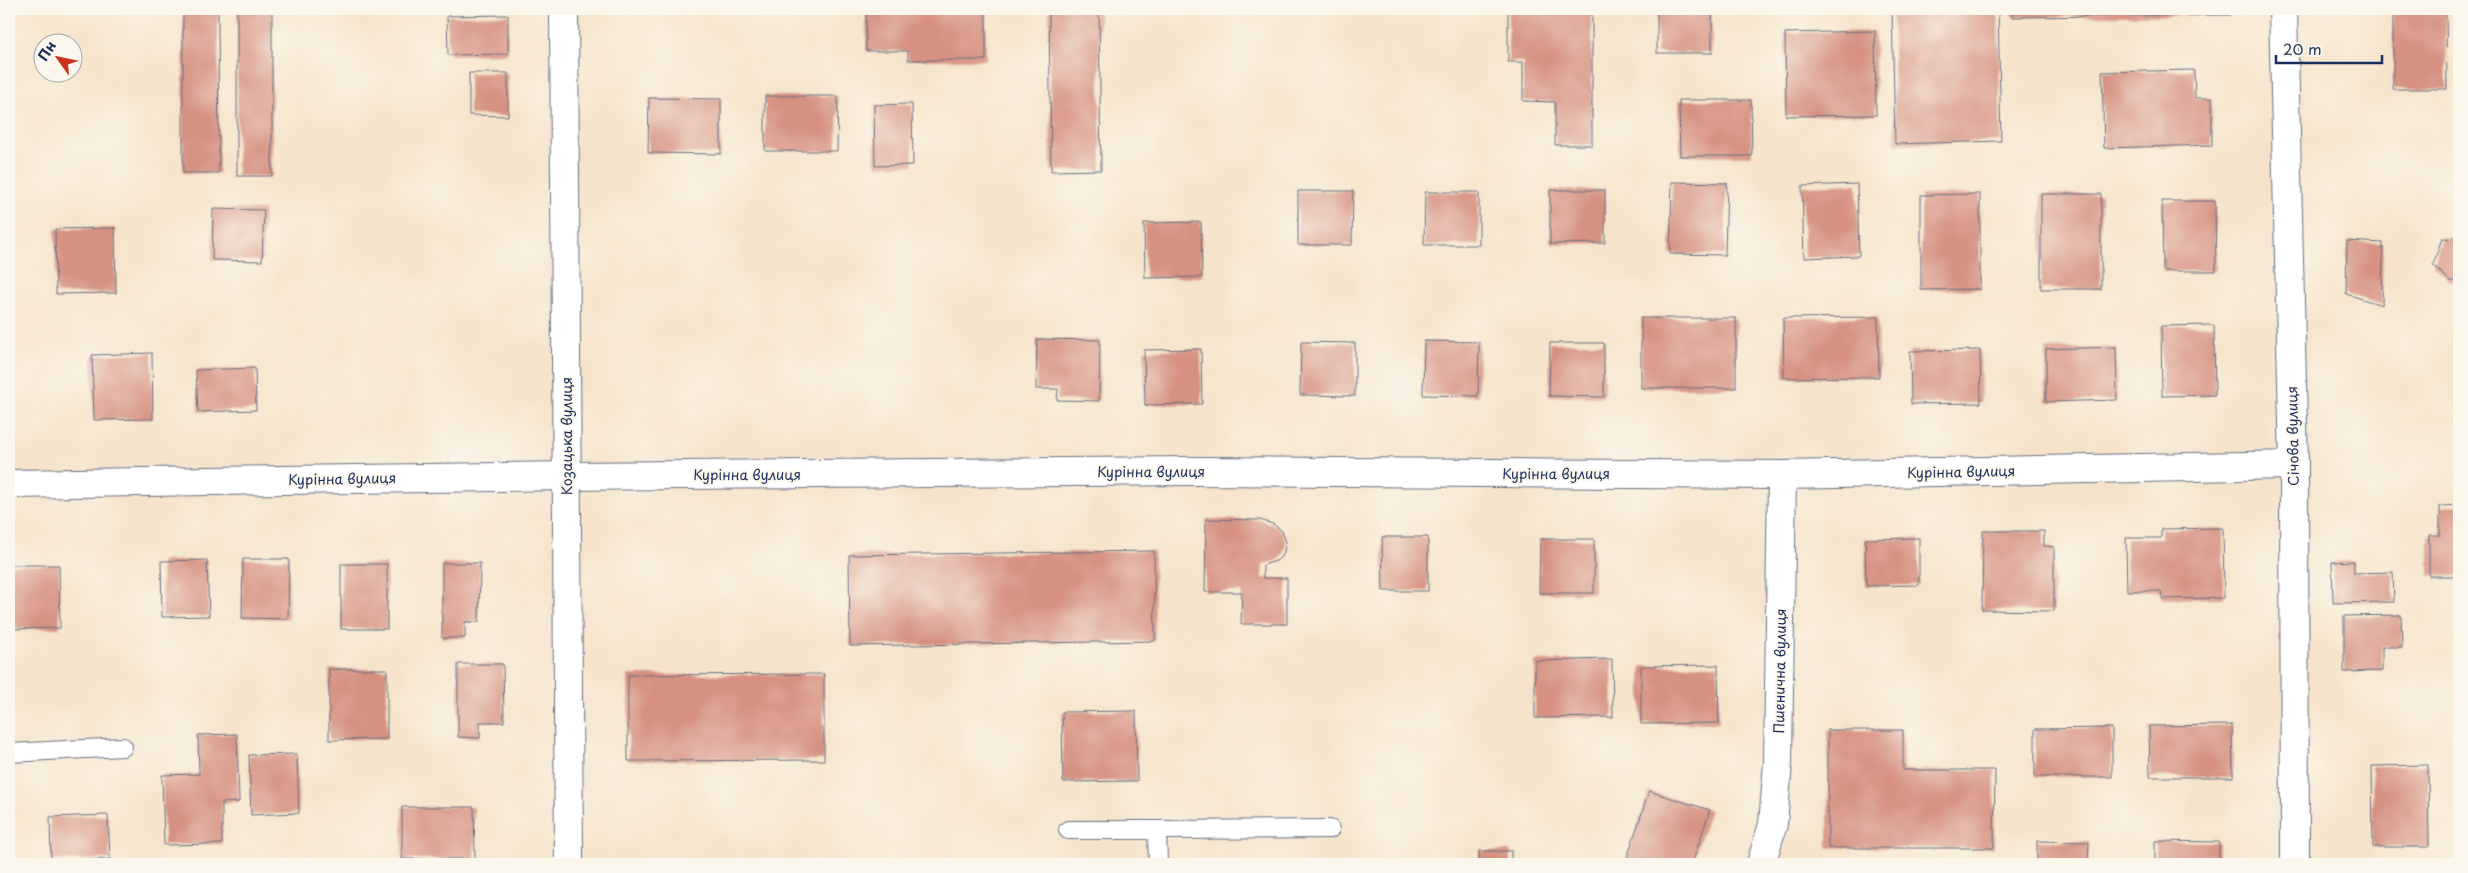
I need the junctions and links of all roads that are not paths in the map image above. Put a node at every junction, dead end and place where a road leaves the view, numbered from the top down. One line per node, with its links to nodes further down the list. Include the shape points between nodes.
1 (564, 9): 5 (street, Козацька вулиця)
2 (2283, 9): 3 (street, Січова вулиця)
3 (2294, 465): 4 (street, Курінна вулиця); 15 (street, Січова вулиця)
4 (1782, 475): 5 (street, Курінна вулиця, via 1181,471); 14 (street, Пшенична вулиця, via 1778,763 1773,824)
5 (567, 476): 6 (street, Курінна вулиця); 12 (street, Козацька вулиця)
6 (9, 484)
7 (123, 747): 8 (lane)
8 (9, 753)
9 (1330, 829): 11 (lane)
10 (1068, 830): 11 (lane)
11 (1157, 830): 13 (lane)
12 (569, 864)
13 (1158, 864)
14 (1761, 864)
15 (2294, 864)

